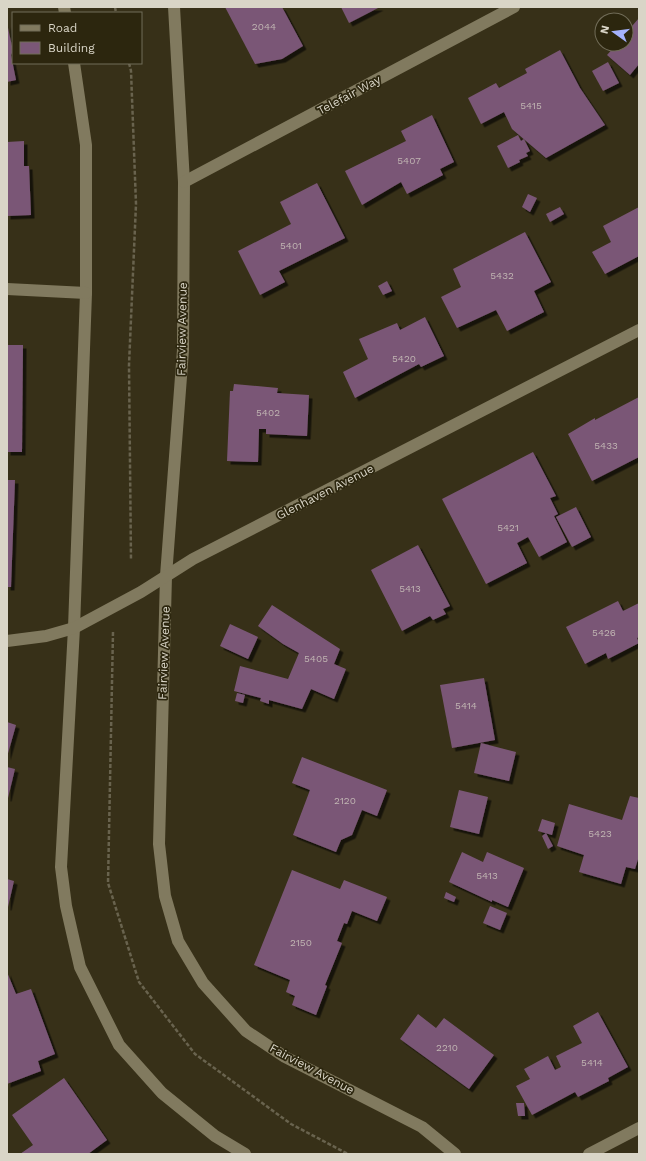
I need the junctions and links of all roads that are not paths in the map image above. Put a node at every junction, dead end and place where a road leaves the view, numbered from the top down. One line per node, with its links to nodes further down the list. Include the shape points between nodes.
1 (174, 7): 4 (street, Fairview Avenue)
2 (514, 7): 4 (street, Telefair Way)
3 (74, 64): 6 (street, via 86,145)
4 (184, 182): 8 (street, Fairview Avenue, via 183,350)
5 (7, 289): 6 (street)
6 (86, 293): 9 (street)
7 (639, 330): 8 (street, Glenhaven Avenue, via 193,559)
8 (166, 576): 9 (street, Glenhaven Avenue); 13 (street, Fairview Avenue, via 159,844 165,896 178,941 203,983 246,1030 284,1057 422,1127)
9 (74, 628): 10 (street, Glenhaven Avenue, via 46,636); 12 (street, via 61,867 66,906 80,967 119,1045 162,1093 215,1136)
10 (7, 641)
11 (639, 1128): 14 (street)
12 (245, 1154)
13 (455, 1154)
14 (589, 1154)

